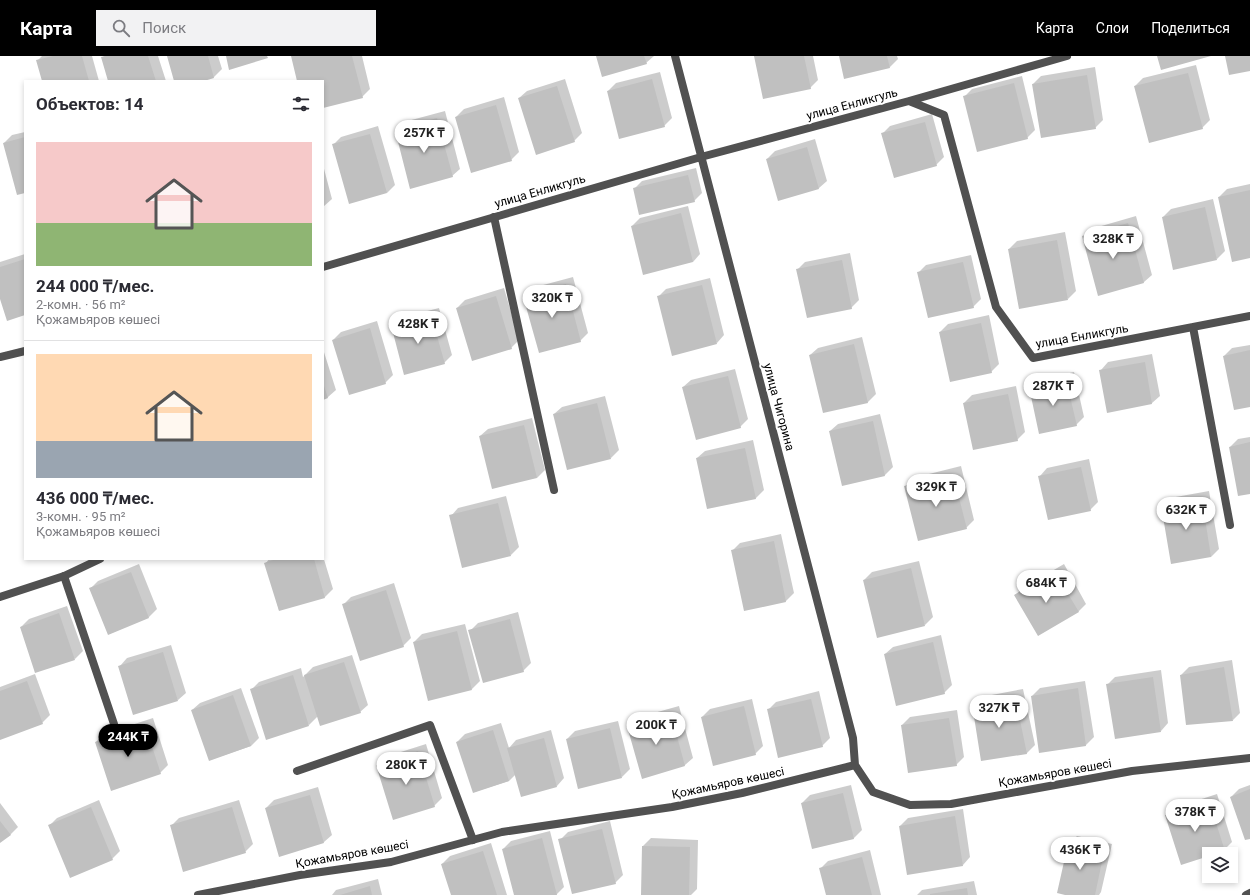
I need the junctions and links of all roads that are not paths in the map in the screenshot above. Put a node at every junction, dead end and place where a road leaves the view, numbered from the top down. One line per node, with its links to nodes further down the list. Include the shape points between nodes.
1 (675, 56): 4 (street, улица Чигорина)
2 (1067, 56): 3 (street)
3 (909, 101): 4 (street, улица Енликгуль); 8 (street, улица Енликгуль, via 944,115 996,307 1033,358)
4 (701, 157): 5 (street, улица Енликгуль); 18 (street, улица Чигорина, via 853,738)
5 (494, 217): 6 (street, улица Енликгуль); 11 (street)
6 (324, 267)
7 (1250, 316): 8 (street, улица Енликгуль)
8 (1192, 327): 12 (street)
9 (24, 351): 10 (street)
10 (0, 357)
11 (554, 490)
12 (1230, 525)
13 (98, 560): 14 (street)
14 (64, 576): 15 (street); 16 (street)
15 (0, 597)
16 (114, 724)
17 (1250, 758): 18 (street, Қожамьяров көшесі, via 1132,771 951,804 910,805 873,792)
18 (855, 765): 20 (street, Қожамьяров көшесі, via 680,806 502,832)
19 (297, 771): 20 (street, via 430,725)
20 (473, 840): 22 (street, Қожамьяров көшесі, via 391,862 300,875)
21 (1250, 893): 23 (street)
22 (198, 895)
23 (1246, 895)

